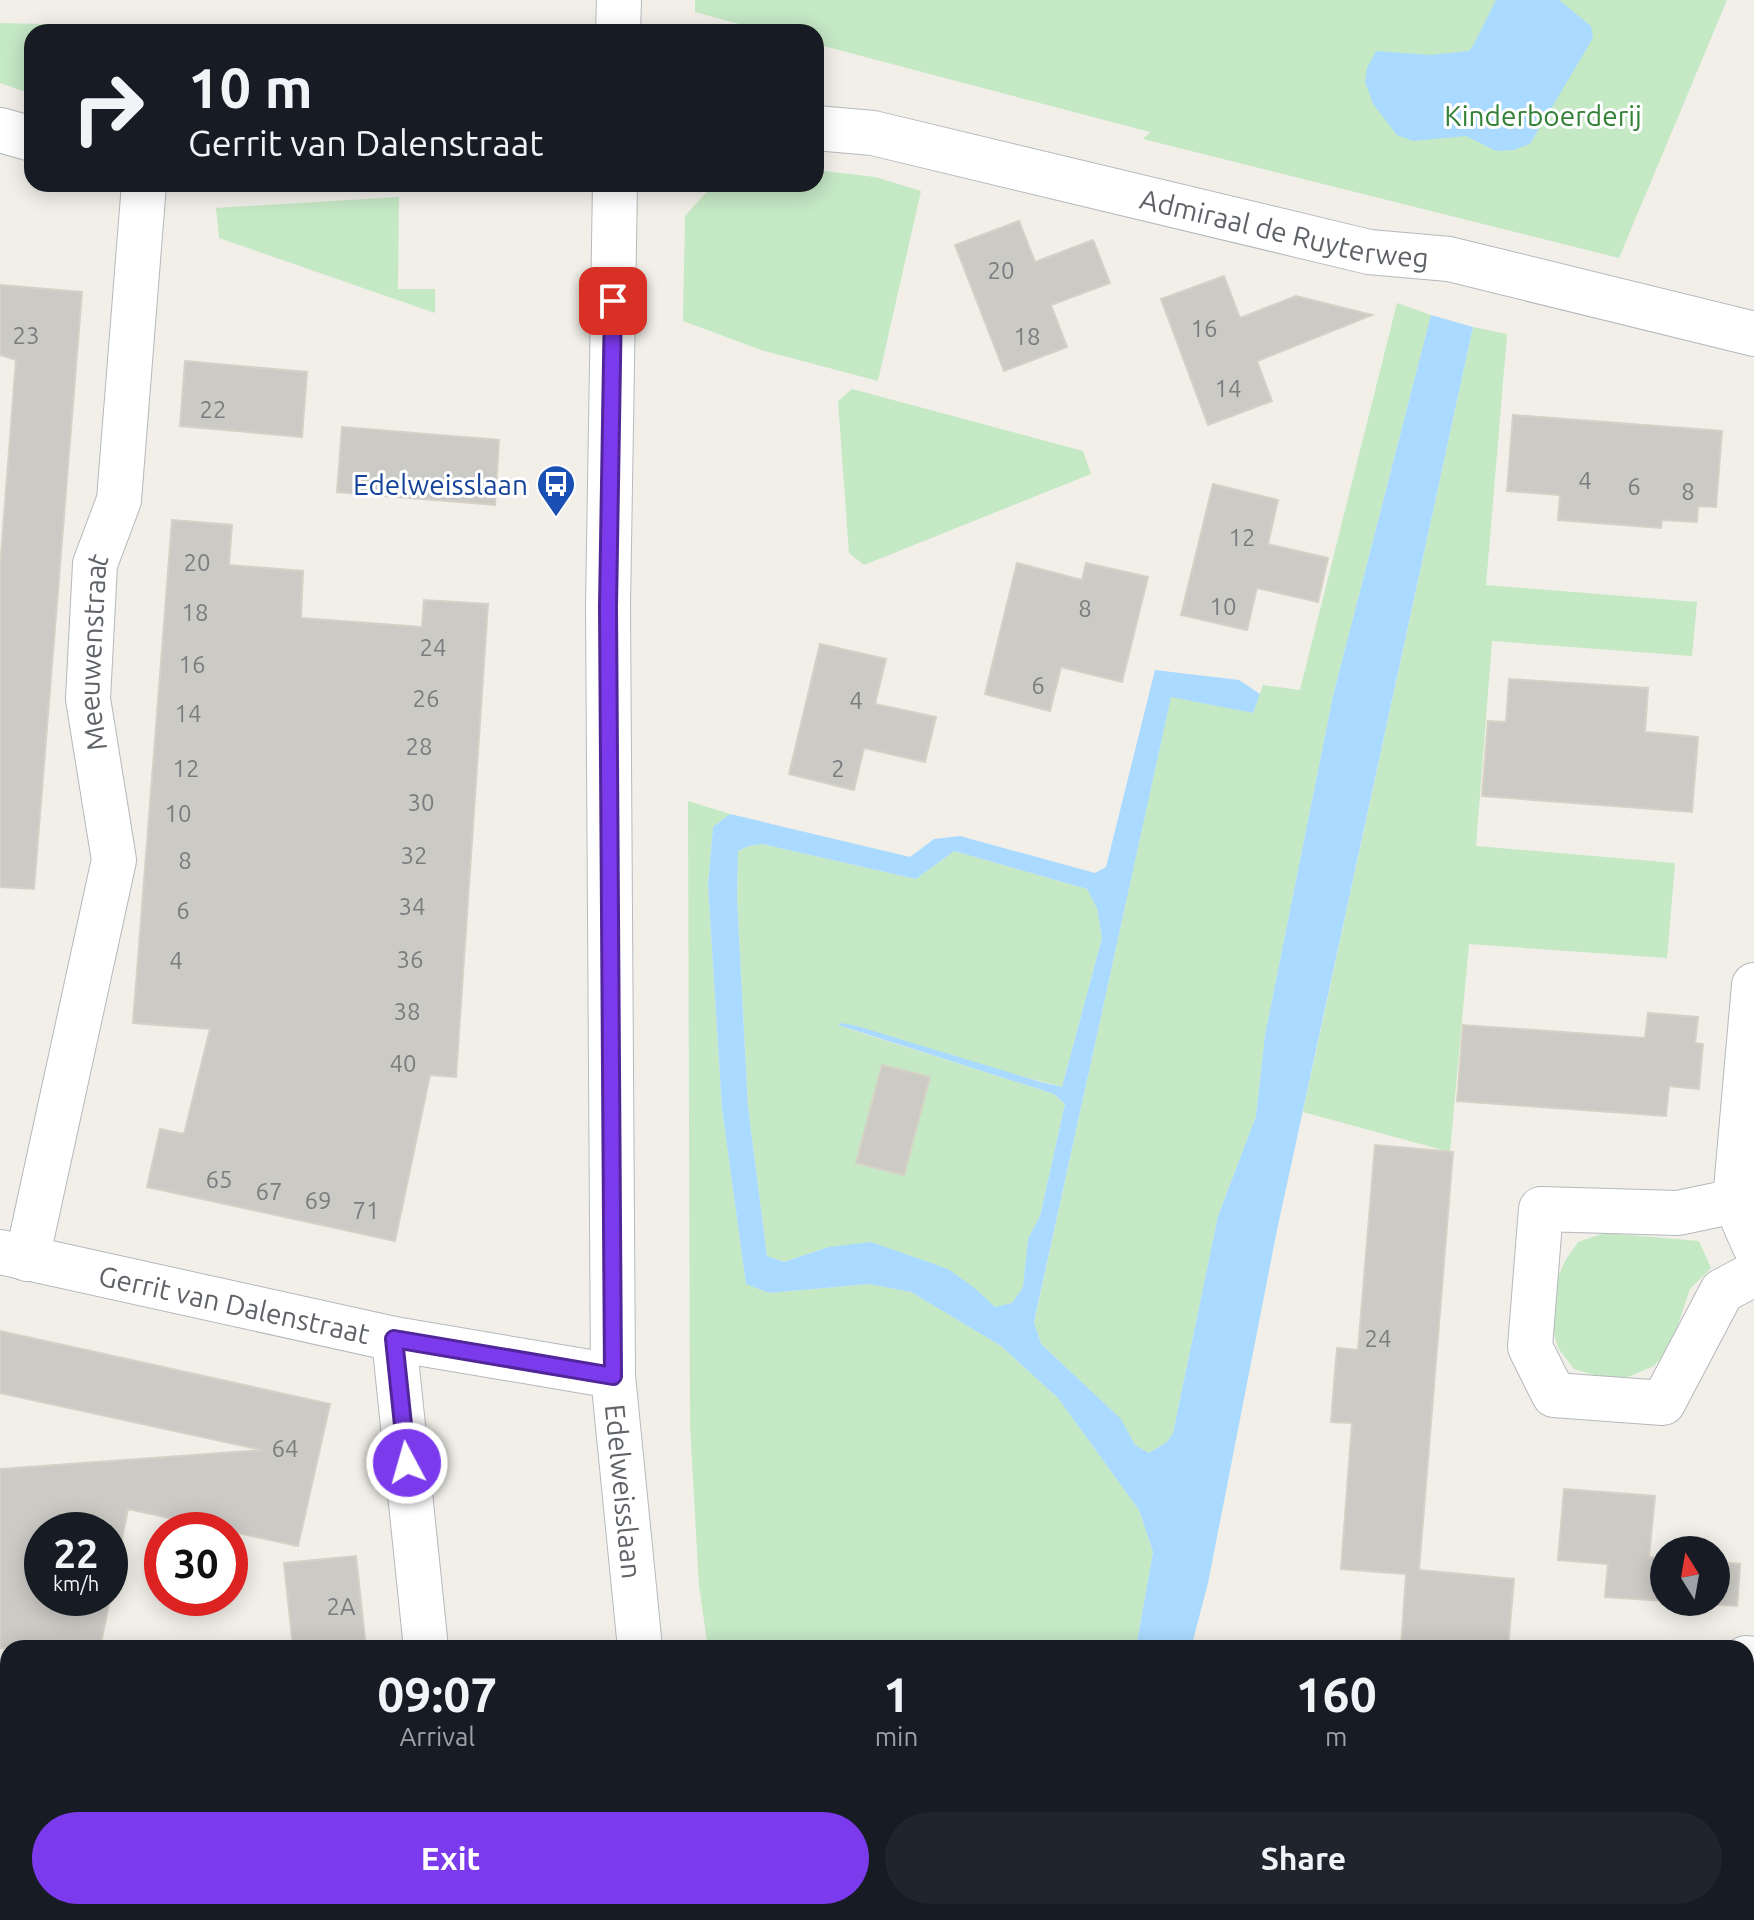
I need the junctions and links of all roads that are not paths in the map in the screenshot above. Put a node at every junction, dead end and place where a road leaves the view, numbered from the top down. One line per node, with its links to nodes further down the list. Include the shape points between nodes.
1 (619, 0): 2 (street)
2 (618, 24)
3 (824, 129): 8 (street, Admiraal de Ruyterweg, via 873,133 1369,252 1449,259)
4 (0, 130): 5 (street)
5 (24, 137)
6 (143, 192): 12 (street, Meeuwenstraat, via 119,500 95,564 88,699 114,860)
7 (615, 192): 15 (street, Edelweisslaan, via 608,606)
8 (1754, 334)
9 (1754, 985): 10 (street)
10 (1735, 1201): 11 (street); 13 (street, via 1678,1213 1541,1209 1530,1347 1554,1395 1663,1403 1722,1291)
11 (1754, 1245)
12 (14, 1256): 14 (street, Gerrit van Dalenstraat)
13 (1754, 1274)
14 (394, 1339): 15 (street, Gerrit van Dalenstraat); 16 (street)
15 (613, 1376): 17 (street, Edelweisslaan)
16 (425, 1640)
17 (639, 1640)

